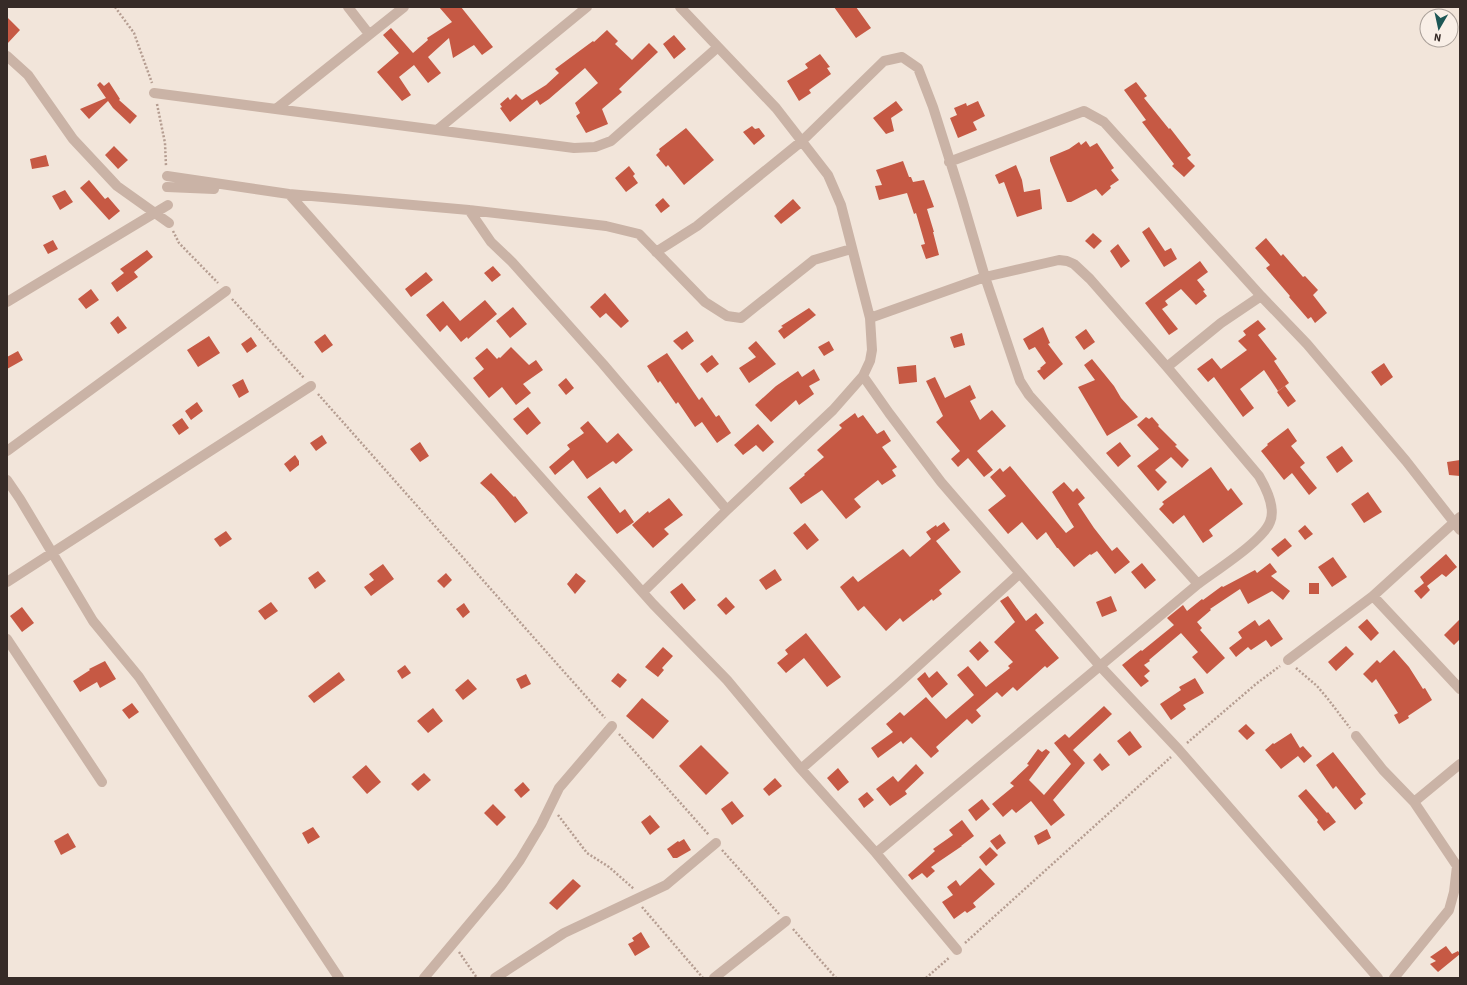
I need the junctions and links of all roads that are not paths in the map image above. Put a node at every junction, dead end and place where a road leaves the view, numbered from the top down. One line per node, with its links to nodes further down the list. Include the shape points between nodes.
1 (348, 7): 5 (street)
2 (404, 7): 5 (street)
3 (587, 7): 10 (street)
4 (680, 7): 6 (street)
5 (369, 34): 9 (street)
6 (718, 47): 10 (street, via 611,141 595,147 574,148); 11 (street, via 776,108)
7 (7, 56): 18 (street, via 28,75 73,139 117,186)
8 (154, 93): 9 (street)
9 (276, 109): 10 (street)
10 (436, 130)
11 (802, 141): 12 (street, via 884,61 902,57 918,68 933,107); 19 (street, via 828,175 840,205); 20 (street, via 697,226)
12 (949, 162): 21 (street); 23 (street, via 1084,111 1104,122)
13 (167, 176): 15 (street)
14 (167, 187): 27 (street, via 294,192)
15 (289, 194): 17 (street); 38 (street)
16 (168, 205): 24 (street)
17 (468, 210): 20 (street, via 606,226 639,234); 32 (street, via 491,242 598,358)
18 (169, 223)
19 (851, 248): 20 (street, via 814,260 741,318 727,316 705,302); 25 (street)
20 (656, 252)
21 (985, 277): 25 (street); 26 (street, via 1059,260 1074,264); 37 (street, via 1020,380 1029,395)
22 (226, 291): 30 (street)
23 (1261, 296): 26 (street, via 1221,323); 33 (street, via 1307,344)
24 (7, 302)
25 (870, 318): 28 (street, via 872,350)
26 (1168, 367): 37 (street, via 1259,476 1270,496 1271,521 1266,530)
27 (438, 372)
28 (863, 376): 32 (street, via 833,410); 35 (street, via 941,482)
29 (310, 386): 34 (street)
30 (7, 451)
31 (7, 480): 34 (street)
32 (727, 510): 38 (street)
33 (1458, 523): 39 (street)
34 (53, 553): 36 (street); 54 (street, via 93,621 140,677)
35 (1020, 574): 42 (street); 47 (street)
36 (7, 582)
37 (1198, 584): 42 (street)
38 (643, 592): 47 (street, via 727,680)
39 (1373, 596): 41 (street); 43 (street)
40 (7, 639): 48 (street)
41 (1288, 660)
42 (1100, 666): 51 (street); 58 (street, via 1179,750)
43 (1460, 689)
44 (612, 726): 55 (street, via 559,788 520,860 501,886)
45 (1356, 736): 49 (street, via 1383,770)
46 (1460, 764): 49 (street)
47 (801, 769): 51 (street)
48 (102, 782)
49 (1414, 802): 59 (street, via 1458,866 1449,910)
50 (716, 843): 56 (street, via 666,885 564,933)
51 (876, 853): 53 (street)
52 (786, 921): 57 (street)
53 (957, 950)
54 (339, 978)
55 (424, 978)
56 (495, 978)
57 (714, 978)
58 (1378, 978)
59 (1394, 978)

